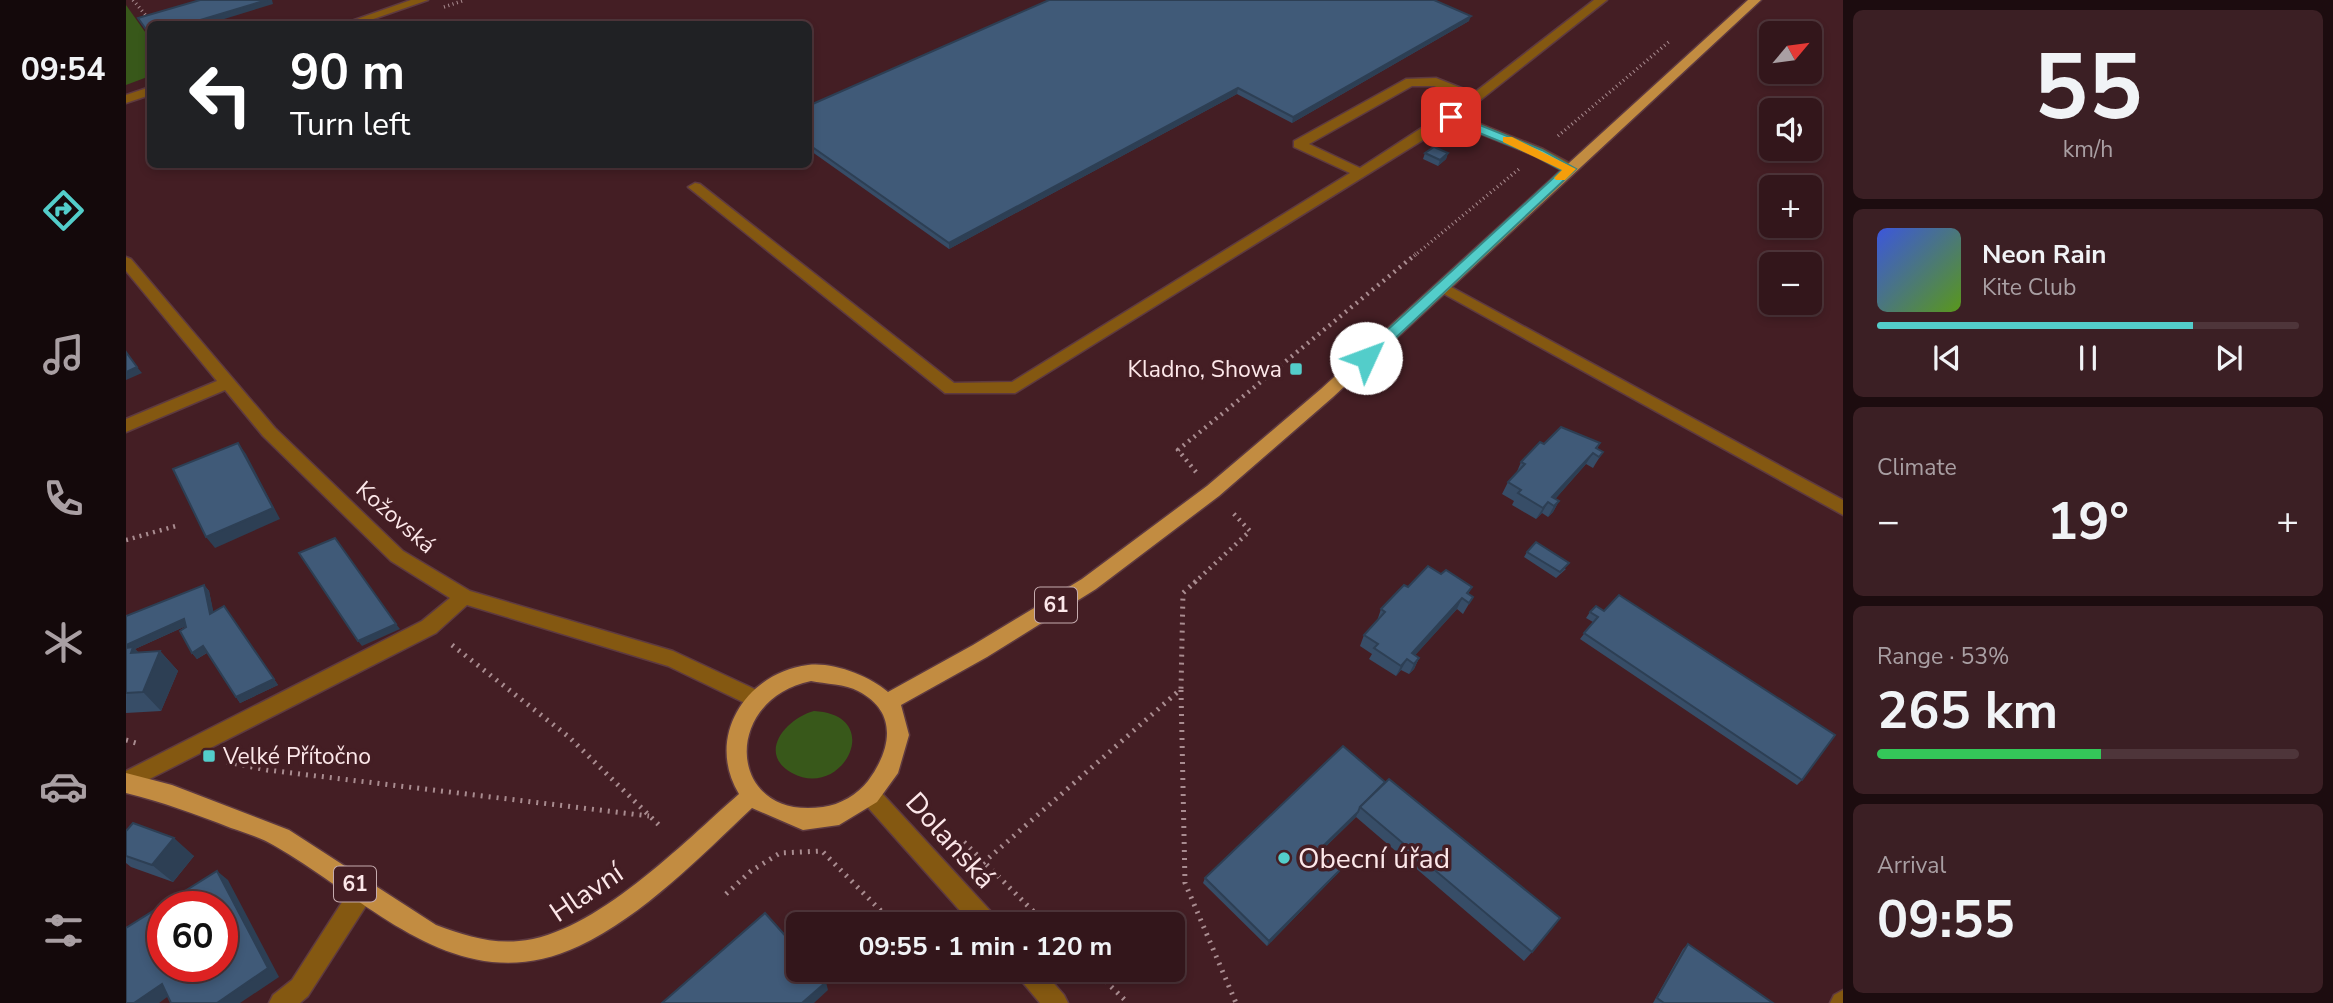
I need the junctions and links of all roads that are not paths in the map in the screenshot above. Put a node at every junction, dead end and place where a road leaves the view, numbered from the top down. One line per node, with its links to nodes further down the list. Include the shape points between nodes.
1 (422, 0): 4 (street)
2 (1601, 0): 6 (street)
3 (1755, 0): 9 (main road, 61)
4 (358, 21)
5 (147, 92): 7 (street)
6 (1475, 98): 8 (street); 10 (street, via 1436,82 1410,82 1299,144)
7 (126, 99)
8 (1451, 117): 9 (street); 10 (street)
9 (1570, 169): 13 (main road, 61)
10 (1360, 173): 11 (street, via 1015,387 951,389)
11 (695, 187)
12 (126, 262): 14 (street, Kožovská)
13 (1442, 287): 16 (street); 19 (main road, 61, via 1327,393 1135,552 1077,592)
14 (227, 383): 15 (street); 17 (street, Kožovská, via 318,482 397,556)
15 (126, 426)
16 (1843, 508)
17 (464, 597): 18 (street, Kožovská, via 673,659); 20 (street, via 429,627)
18 (756, 699): 19 (main road, via 781,681 811,673 841,674 868,684); 21 (main road, via 735,737 733,758 739,779)
19 (888, 702): 22 (main road, via 898,724 899,749 889,774)
20 (126, 782): 23 (main road, Hlavní / 61, via 281,837)
21 (751, 796): 22 (main road, via 787,816 809,819 853,808); 23 (main road, Hlavní / 61, via 607,920 561,945 502,953 451,944)
22 (871, 796): 24 (street, Dolanská)
23 (363, 890): 26 (street, via 300,988)
24 (976, 912)
25 (1038, 982): 27 (street)
26 (281, 1003)
27 (1056, 1003)

